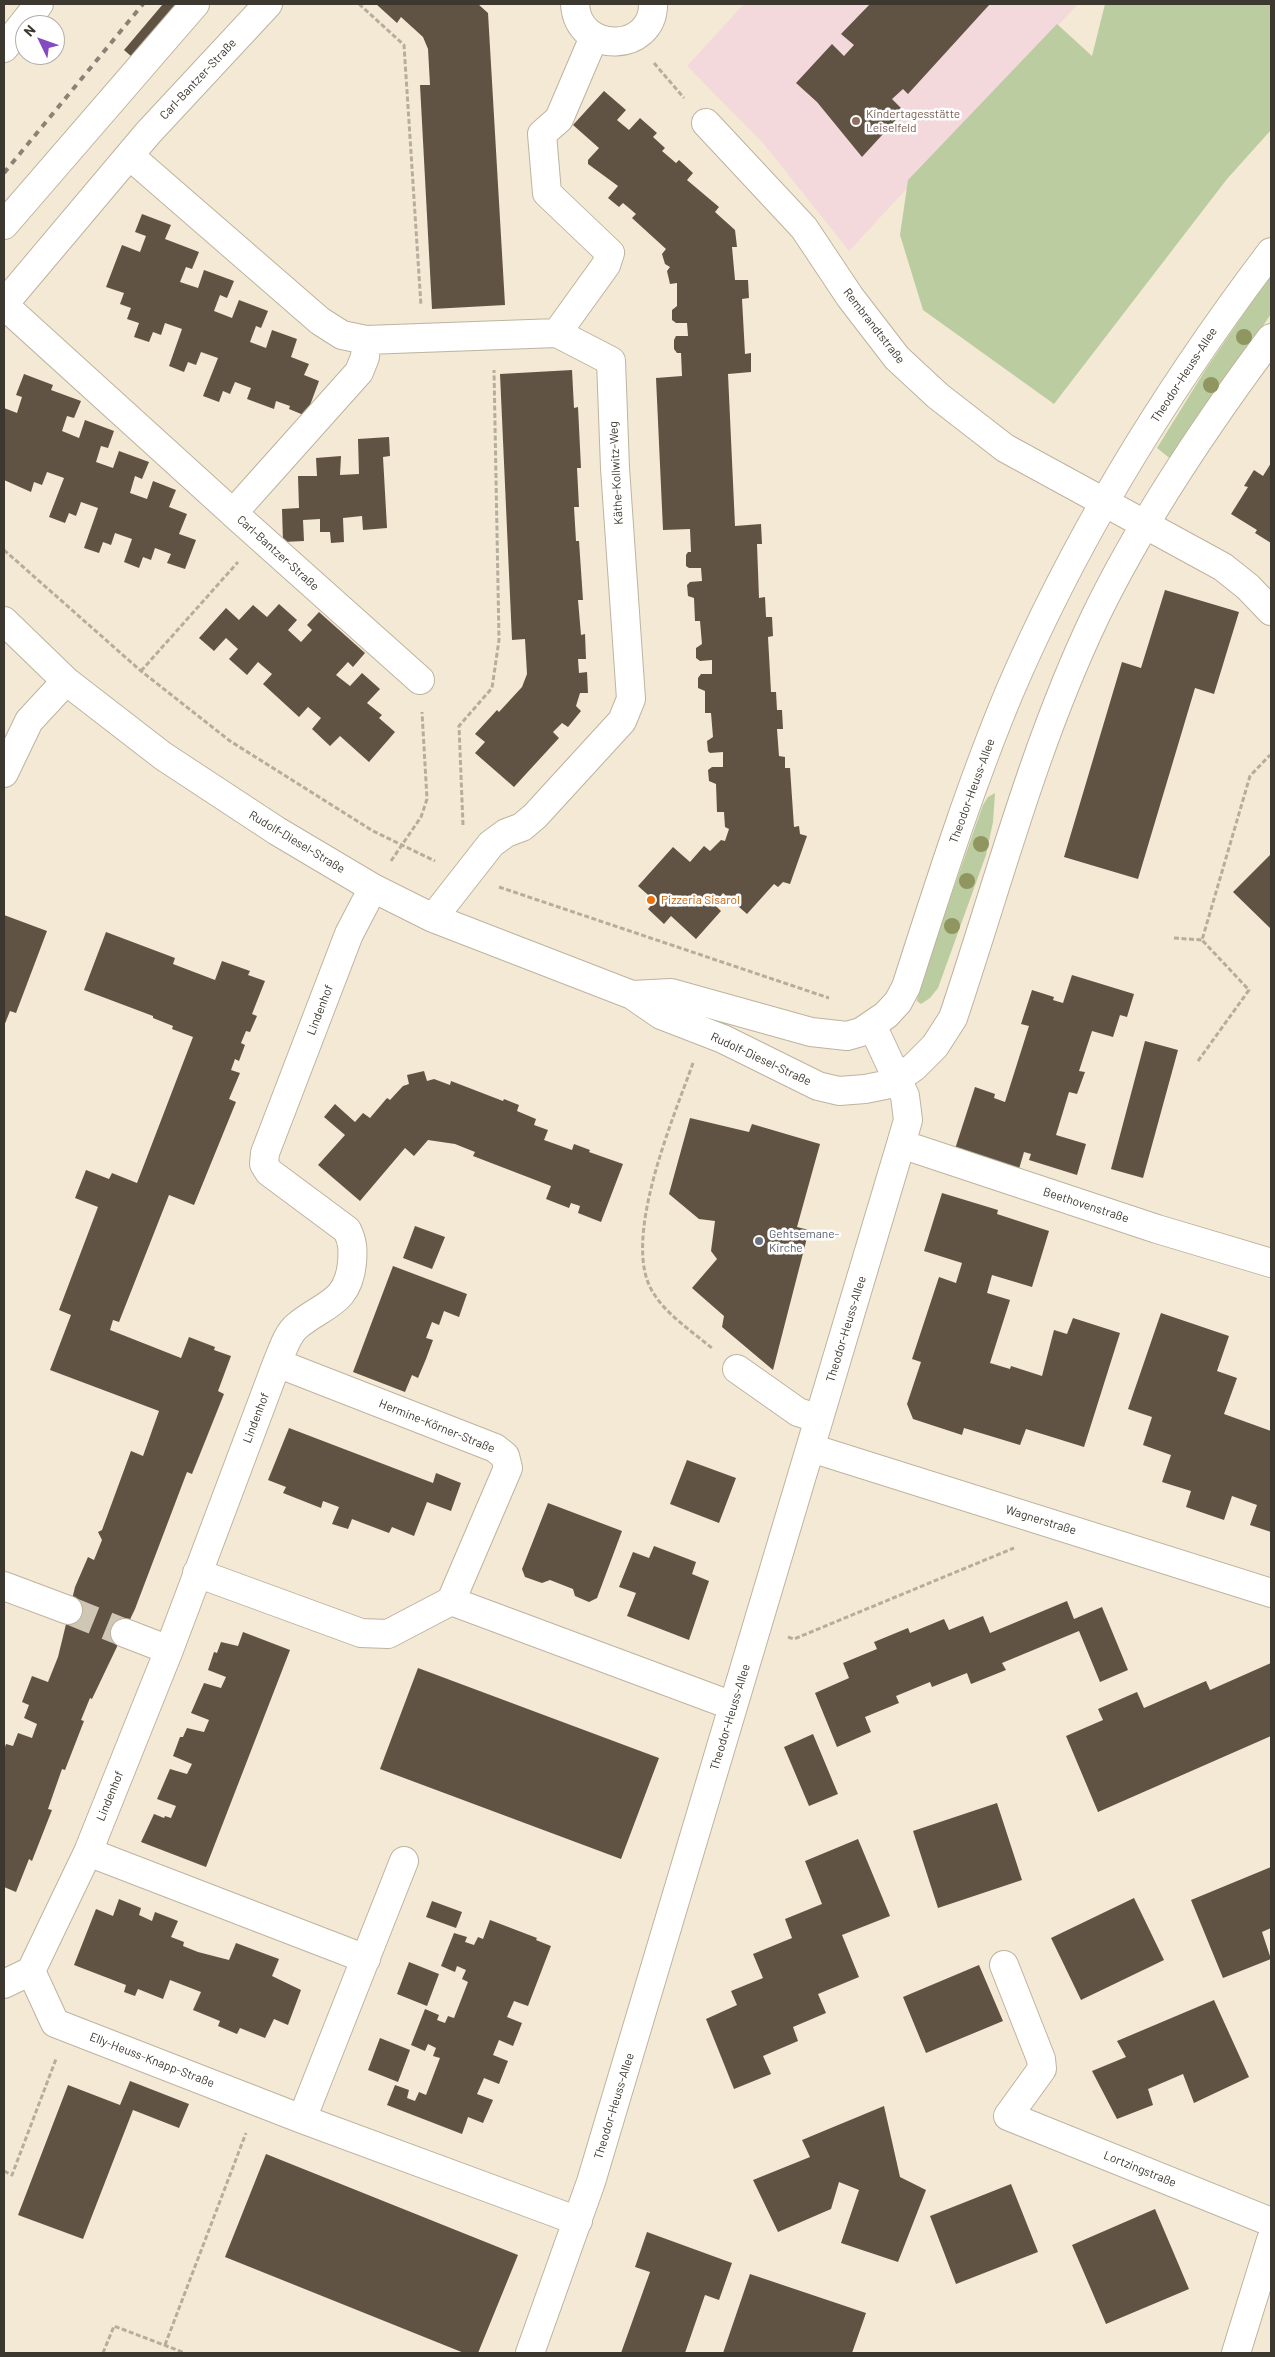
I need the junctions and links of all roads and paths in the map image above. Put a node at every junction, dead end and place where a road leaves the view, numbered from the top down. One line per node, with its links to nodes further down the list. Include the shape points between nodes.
1 (39, 4): 9 (street)
2 (195, 4): 12 (street)
3 (268, 4): 11 (street, Carl-Bantzer-Straße)
4 (359, 4): 19 (path, via 404,45)
5 (575, 4): 7 (street, via 579,21)
6 (653, 4): 8 (street, via 650,20)
7 (594, 37): 8 (street, via 613,43); 15 (street, via 559,119 542,134 547,193 610,253 606,265)
8 (631, 38): 10 (path)
9 (4, 48)
10 (706, 123): 20 (street, Rembrandtstraße, via 804,228 850,298 897,358 938,396 1004,448)
11 (130, 156): 14 (street, Carl-Bantzer-Straße); 18 (street, via 320,321 342,335)
12 (4, 225)
13 (1271, 252): 20 (street, Theodor-Heuss-Allee, via 1172,390)
14 (4, 305): 21 (street)
15 (547, 334): 16 (street); 33 (street, Käthe-Kollwitz-Weg, via 611,362 631,699 622,721 535,816 491,844)
16 (494, 337): 19 (street); 33 (path, via 498,640 492,688 459,726)
17 (1271, 338): 22 (street, via 1187,458)
18 (366, 340): 19 (street); 21 (street, Carl-Bantzer-Straße, via 359,372)
19 (423, 340)
20 (1105, 504): 22 (street); 40 (street, Theodor-Heuss-Allee, via 1065,576 1009,693 974,782 906,987 898,1002)
21 (233, 513): 23 (street, Carl-Bantzer-Straße)
22 (1146, 525): 25 (street, via 1224,567); 43 (street, via 1095,618 1056,708 953,1018 935,1046)
23 (260, 537): 27 (path); 28 (street, Carl-Bantzer-Straße)
24 (4, 550): 27 (path)
25 (1271, 611)
26 (4, 621): 29 (street, Rudolf-Diesel-Straße)
27 (141, 671): 32 (path, via 230,741 373,831)
28 (420, 680): 32 (path, via 427,799 421,817)
29 (66, 681): 31 (street, via 29,721); 34 (street, Rudolf-Diesel-Straße, via 162,756 277,831)
30 (1270, 755): 37 (path, via 1250,776)
31 (4, 773)
32 (402, 845): 33 (path); 34 (path)
33 (465, 876): 35 (street, Käthe-Kollwitz-Weg); 39 (path)
34 (373, 888): 35 (street, Rudolf-Diesel-Straße); 46 (street, Lindenhof, via 349,934 265,1153 264,1164 269,1172 347,1230 354,1243 351,1270 347,1287 337,1300 296,1326)
35 (433, 918): 38 (street, Rudolf-Diesel-Straße)
36 (1174, 938): 37 (path)
37 (1202, 940): 42 (path, via 1249,990)
38 (632, 995): 40 (street, Rudolf-Diesel-Straße, via 671,993 833,1036 847,1036); 41 (street, Rudolf-Diesel-Straße, via 662,1015)
39 (835, 1000)
40 (872, 1025): 43 (street, Theodor-Heuss-Allee)
41 (704, 1032): 43 (street, Rudolf-Diesel-Straße, via 818,1086 865,1089); 47 (path, via 664,1142 646,1211 645,1273 652,1293 663,1306)
42 (1198, 1061)
43 (897, 1079): 44 (street, Theodor-Heuss-Allee, via 905,1096 908,1120)
44 (902, 1144): 45 (street, Beethovenstraße, via 1157,1229); 48 (street, Theodor-Heuss-Allee)
45 (1271, 1262)
46 (277, 1363): 51 (street, Lindenhof); 54 (street, Hermine-Körner-Straße, via 495,1448 505,1456 508,1468)
47 (738, 1370): 48 (street, via 798,1412)
48 (819, 1419): 49 (street, Theodor-Heuss-Allee)
49 (810, 1448): 53 (street, Wagnerstraße); 56 (street, Theodor-Heuss-Allee)
50 (1020, 1545): 56 (path, via 794,1639)
51 (197, 1573): 54 (street, via 361,1633 388,1634); 58 (street, Lindenhof)
52 (4, 1586): 55 (street)
53 (1271, 1593)
54 (451, 1601): 59 (street)
55 (68, 1610)
56 (757, 1626): 59 (street, Theodor-Heuss-Allee)
57 (125, 1632): 58 (street)
58 (169, 1650): 60 (street, Lindenhof)
59 (733, 1706): 70 (street, Theodor-Heuss-Allee)
60 (88, 1852): 62 (street); 64 (street, Lindenhof)
61 (404, 1861): 62 (street)
62 (366, 1959): 68 (street)
63 (1004, 1965): 71 (street, Lortzingstraße, via 1042,2069 1008,2116)
64 (31, 1971): 65 (street); 66 (street, Elly-Heuss-Knapp-Straße, via 55,2023)
65 (4, 1984)
66 (68, 2028): 67 (street, Elly-Heuss-Knapp-Straße); 69 (path, via 12,2175)
67 (258, 2101): 68 (street, Elly-Heuss-Knapp-Straße); 73 (path)
68 (302, 2118): 70 (street, Elly-Heuss-Knapp-Straße)
69 (4, 2171)
70 (578, 2220): 76 (street, Theodor-Heuss-Allee)
71 (1271, 2222)
72 (1271, 2240): 77 (street)
73 (165, 2345): 74 (path, via 114,2326); 75 (path)
74 (103, 2353)
75 (185, 2353)
76 (530, 2353)
77 (1236, 2353)

